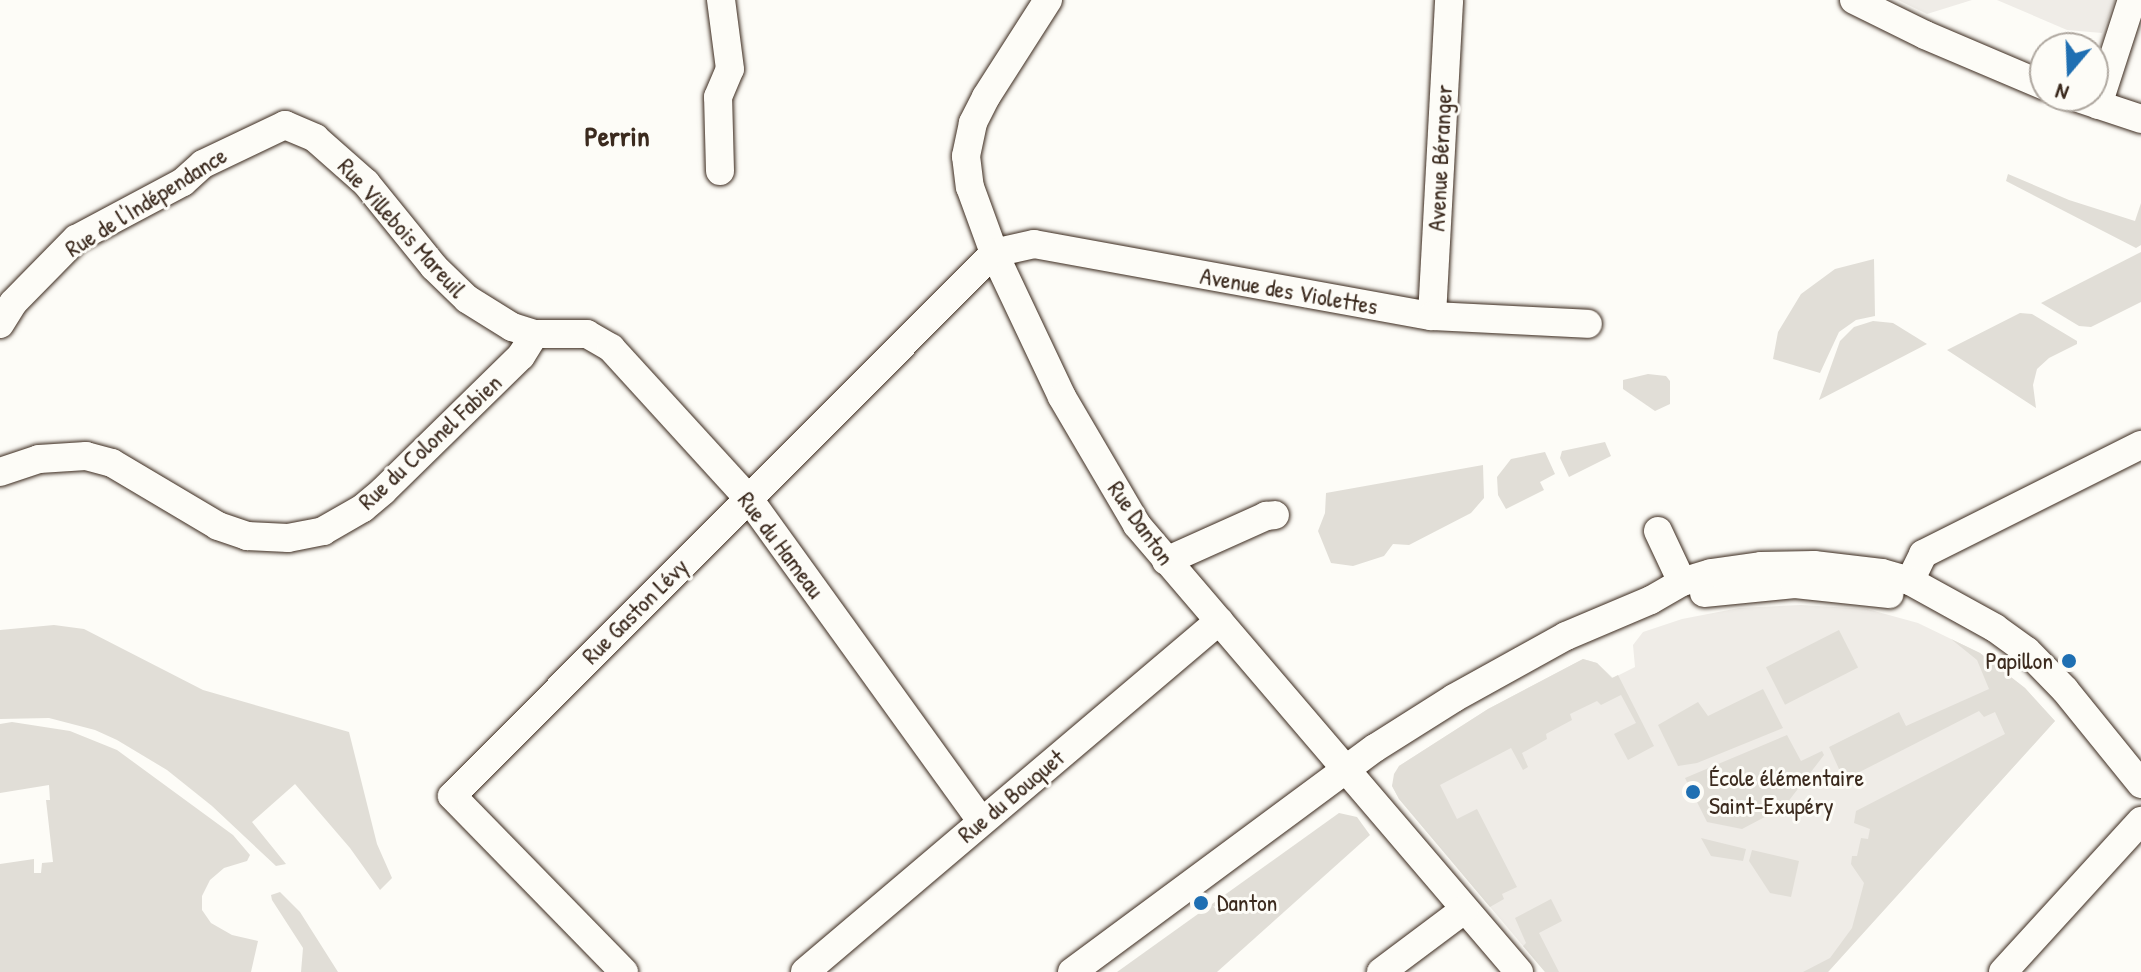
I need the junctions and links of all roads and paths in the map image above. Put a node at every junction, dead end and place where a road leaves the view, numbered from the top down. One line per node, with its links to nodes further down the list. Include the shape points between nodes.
1 (721, 0): 11 (street, via 730,69 718,97)
2 (1048, 0): 12 (street, Rue Danton, via 973,123 966,156 970,187)
3 (1449, 0): 13 (street, Avenue Béranger)
4 (1854, 0): 7 (street)
5 (2132, 0): 6 (street)
6 (2109, 49)
7 (2029, 79)
8 (2109, 109): 9 (street)
9 (2141, 119)
10 (315, 138): 14 (street, Rue de l'Indépendance, via 285,125 203,164 183,182 76,239 13,303); 16 (street, Rue Villebois Mareuil, via 366,183 467,299 512,327)
11 (720, 171)
12 (994, 253): 13 (street, Avenue des Violettes, via 1034,244); 19 (street, Rue Gaston Lévy); 22 (street, Rue Danton, via 1062,397 1137,525)
13 (1432, 316): 15 (street, Avenue des Violettes)
14 (0, 324)
15 (1588, 324)
16 (535, 334): 18 (street, Rue du Colonel Fabien, via 521,356 383,491 323,531 288,538 247,536 218,526 112,463 86,456); 19 (street, Rue du Hameau, via 587,334 611,348)
17 (2141, 445): 23 (street, via 1923,554)
18 (2, 464)
19 (749, 499): 30 (street, Rue du Hameau); 33 (street, Rue Gaston Lévy, via 452,796)
20 (1275, 515): 22 (street)
21 (1658, 531): 24 (street)
22 (1166, 561): 27 (street, Rue Danton)
23 (1910, 581): 24 (street, via 1847,567 1784,564); 26 (street)
24 (1682, 582): 25 (street)
25 (1651, 600): 26 (street, via 1822,584 1897,596); 28 (street, via 1496,672)
26 (1975, 617): 29 (street, via 2027,651)
27 (1219, 621): 28 (street, Rue Danton); 30 (street, Rue du Bouquet)
28 (1347, 770): 32 (street, Rue Danton); 35 (street)
29 (2141, 784)
30 (981, 821): 34 (street, Rue du Bouquet)
31 (2141, 821): 38 (street)
32 (1464, 910): 36 (street); 37 (street, Rue Danton)
33 (624, 972)
34 (805, 972)
35 (1072, 972)
36 (1381, 972)
37 (1519, 972)
38 (2003, 972)

